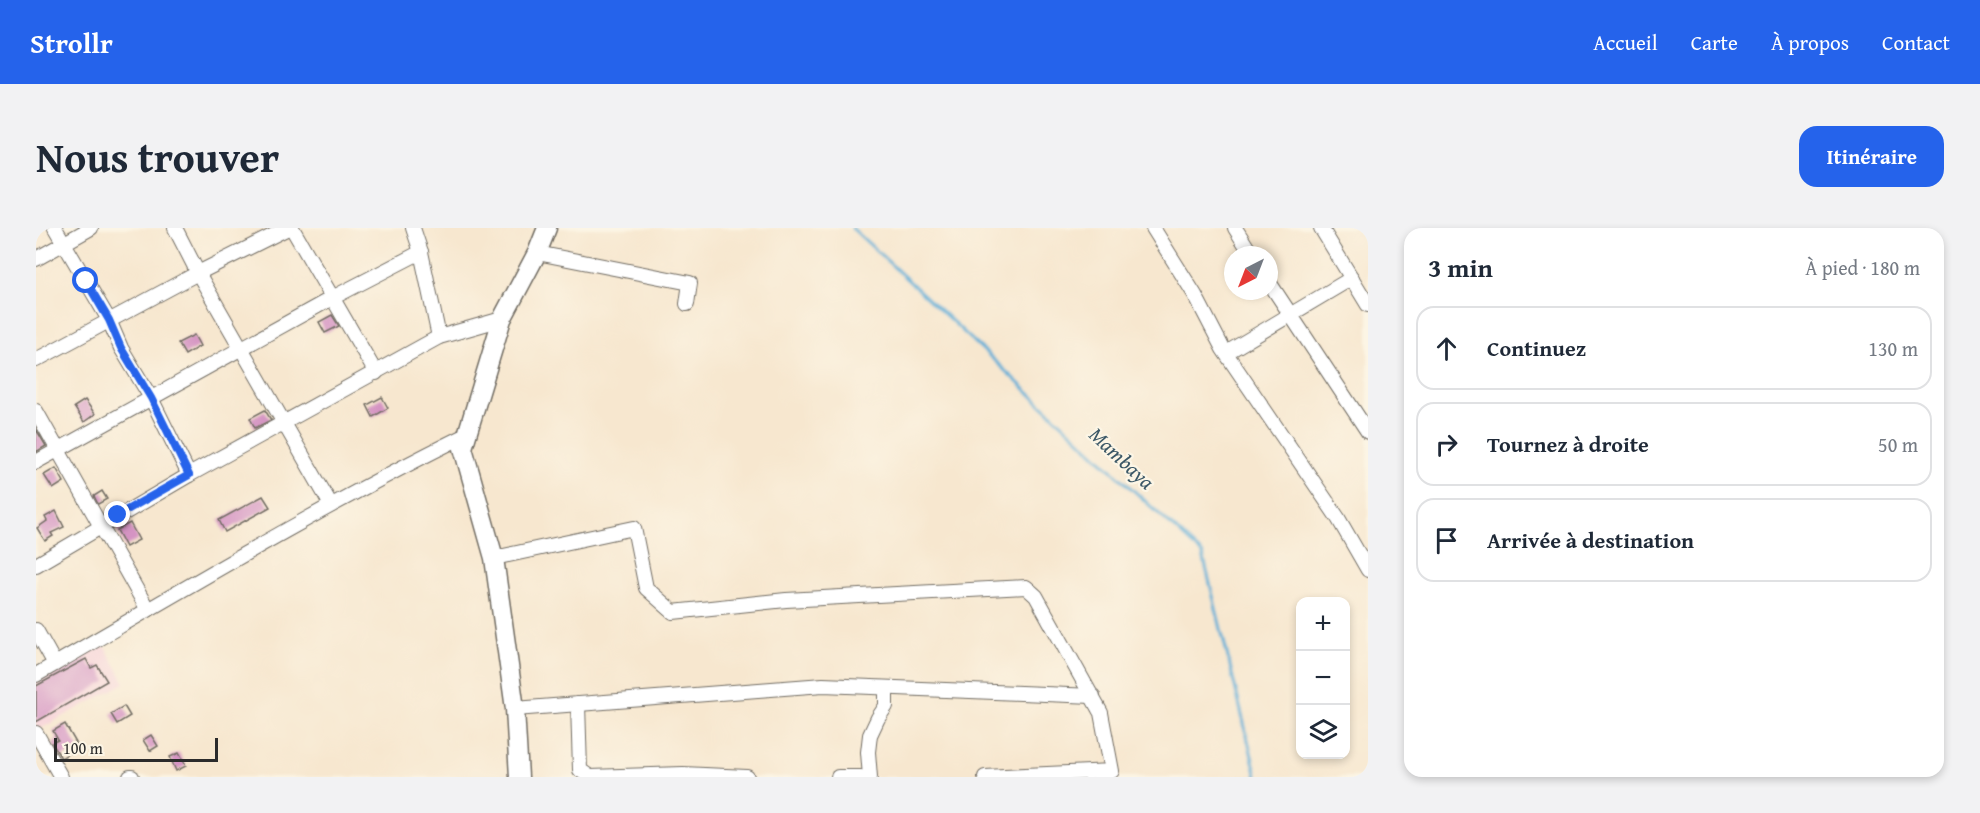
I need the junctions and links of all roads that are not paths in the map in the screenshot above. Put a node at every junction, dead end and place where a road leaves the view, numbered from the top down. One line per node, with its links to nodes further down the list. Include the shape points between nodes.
1 (55, 228): 10 (street)
2 (91, 228): 10 (street)
3 (174, 228): 15 (street)
4 (290, 228): 15 (street); 18 (street)
5 (413, 228): 12 (street)
6 (547, 228): 13 (street)
7 (1153, 228): 26 (street)
8 (1235, 228): 11 (street)
9 (1321, 228): 16 (street)
10 (64, 243): 14 (street); 22 (street)
11 (1246, 246)
12 (422, 252): 18 (street); 24 (street)
13 (537, 253): 19 (street, via 690,283); 23 (street)
14 (36, 259)
15 (198, 273): 22 (street); 25 (street)
16 (1352, 278): 20 (street); 21 (street)
17 (1278, 296): 21 (street)
18 (334, 297): 25 (street); 28 (street)
19 (687, 304)
20 (1368, 305)
21 (1290, 315): 26 (street); 32 (street)
22 (109, 320): 27 (street); 29 (street)
23 (502, 320): 24 (street); 33 (street)
24 (440, 337): 28 (street)
25 (242, 348): 29 (street); 31 (street)
26 (1226, 353): 41 (street, via 1338,518)
27 (36, 360)
28 (376, 373): 31 (street)
29 (151, 398): 34 (street); 36 (street)
30 (36, 411): 34 (street)
31 (284, 423): 36 (street); 37 (street)
32 (1368, 432)
33 (466, 435): 37 (street); 39 (street, via 463,448)
34 (58, 450): 35 (street); 38 (street)
35 (36, 462)
36 (189, 475): 38 (street)
37 (331, 505): 42 (street)
38 (101, 526): 40 (street); 42 (street)
39 (494, 558): 47 (street, via 634,528 646,588 673,612 786,600 1026,587 1036,597); 49 (street)
40 (36, 565)
41 (1368, 570)
42 (148, 610): 44 (street)
43 (36, 630): 44 (street)
44 (55, 664): 45 (street)
45 (36, 675)
46 (886, 688): 47 (street); 48 (street, via 823,685); 56 (street, via 886,706 870,735)
47 (1093, 696): 57 (street, via 1101,713 1112,771)
48 (578, 704): 49 (street); 53 (street, via 580,770 590,777)
49 (515, 709): 52 (street)
50 (36, 733): 51 (street)
51 (61, 777)
52 (519, 777)
53 (747, 777)
54 (838, 777): 55 (street)
55 (861, 777)
56 (870, 777)
57 (985, 777)

